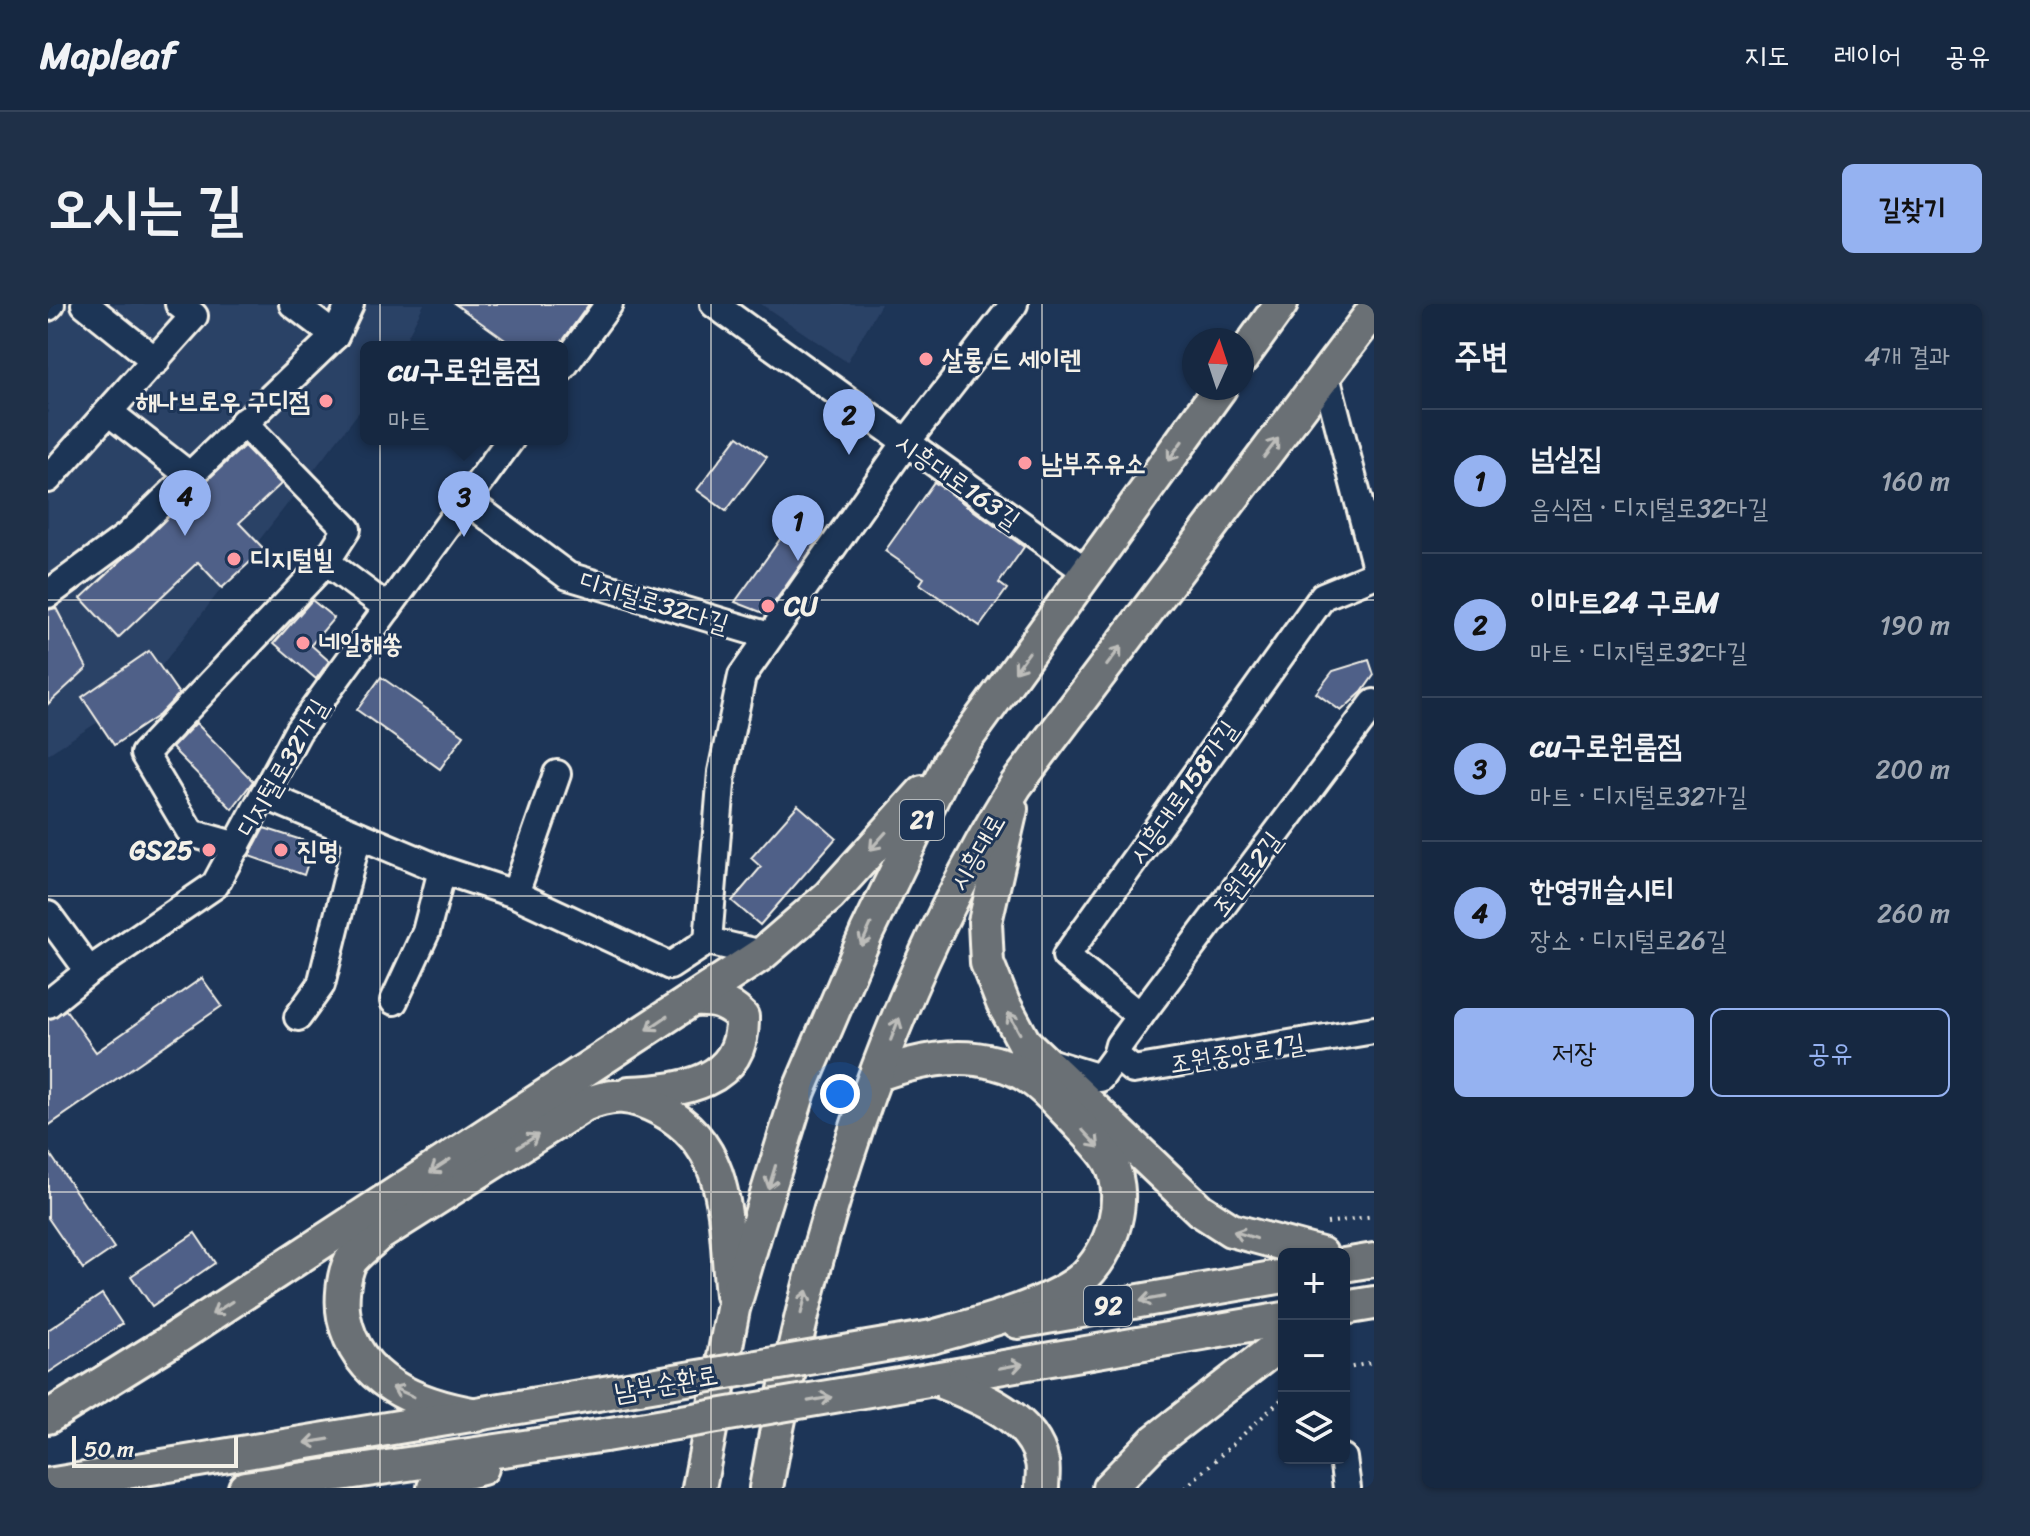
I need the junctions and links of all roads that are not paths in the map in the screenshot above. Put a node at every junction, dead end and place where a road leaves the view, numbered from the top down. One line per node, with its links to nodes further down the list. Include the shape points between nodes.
1 (85, 304): 13 (street)
2 (179, 304): 13 (street, via 194,316)
3 (293, 304): 10 (street)
4 (350, 304): 10 (street)
5 (609, 304): 12 (street)
6 (714, 304): 18 (street, 시흥대로163길)
7 (1014, 304): 18 (street, 디지털로32다길)
8 (1281, 304): 11 (main road)
9 (1374, 310): 14 (main road, 시흥대로 / 21)
10 (335, 336): 17 (street)
11 (1254, 341)
12 (568, 360)
13 (156, 361): 16 (street)
14 (1326, 376): 23 (street); 33 (main road, 시흥대로 / 21, one-way to 14)
15 (1211, 400): 25 (main road, 21, one-way to 25)
16 (110, 413): 20 (street); 21 (street)
17 (243, 422): 21 (street); 24 (street, via 347,529)
18 (905, 444): 25 (street, 시흥대로163길); 29 (street, 디지털로32다길)
19 (507, 445): 22 (street, 디지털로32가길)
20 (51, 471)
21 (189, 475): 27 (street, via 127,536)
22 (466, 500): 28 (street, 디지털로32가길); 29 (street, 디지털로32다길, via 568,576)
23 (1374, 560)
24 (326, 562): 28 (street); 36 (street, via 144,754 191,833)
25 (1087, 572): 31 (main road, 21, one-way to 31)
26 (1374, 575): 46 (street, 시흥대로158가길, via 1323,596 1066,956)
27 (48, 594)
28 (388, 608): 34 (street, 디지털로32가길, via 298,731)
29 (769, 636): 40 (street, 디지털로32다길, via 742,676 722,772)
30 (1374, 703): 46 (street, 조원로2길)
31 (949, 763): 41 (main road, one-way to 41, via 829,896); 57 (main road, 21, one-way to 57, via 867,932 799,1091)
32 (557, 774): 38 (street)
33 (1016, 785): 50 (main road, one-way to 33, via 1024,1042 987,963 985,922); 51 (main road, 시흥대로 / 21, one-way to 33, via 936,927)
34 (264, 795): 35 (street); 36 (street, 디지털로32가길)
35 (358, 835): 37 (street); 47 (street, via 321,985)
36 (237, 846): 42 (street, 디지털로32가길, via 215,885)
37 (442, 870): 38 (street); 44 (street, via 426,932)
38 (515, 894): 40 (street, via 670,966)
39 (48, 915): 42 (street)
40 (708, 941): 41 (street)
41 (762, 954): 43 (main road)
42 (89, 971): 45 (street, 디지털로32가길)
43 (692, 1000): 52 (main road, via 717,999 742,1017 742,1040 730,1061 704,1082 674,1091); 63 (main road, one-way to 63)
44 (394, 1001)
45 (48, 1004)
46 (1140, 1016): 49 (street, 조원로2길)
47 (298, 1017)
48 (1374, 1030): 49 (street, 조원중앙로1길, via 1133,1070)
49 (1118, 1051): 50 (street, via 1100,1078)
50 (1043, 1060): 53 (main road, one-way to 50, via 1231,1230 1200,1210)
51 (878, 1074): 59 (main road, one-way to 59, via 920,1060 954,1057 996,1063 1034,1077 1107,1156 1118,1187 1116,1223 1080,1281 1013,1313); 70 (main road, 시흥대로 / 21, one-way to 51, via 813,1266)
52 (610, 1094): 57 (main road, via 658,1108 705,1145 719,1179); 62 (main road, one-way to 52, via 415,1398 388,1386 366,1366 348,1338 342,1303 350,1263 377,1236 584,1105)
53 (1324, 1238)
54 (1278, 1277): 59 (main road, 남부순환로 / 92, one-way to 59)
55 (1374, 1303): 56 (main road)
56 (1350, 1307)
57 (733, 1309): 69 (main road, 21)
58 (1278, 1320): 61 (main road, 남부순환로 / 92, one-way to 58)
59 (932, 1337): 62 (main road, 남부순환로 / 92, bridge)
60 (1278, 1346): 72 (main road, via 1155,1441)
61 (934, 1379): 64 (main road, 남부순환로 / 92, one-way to 61, bridge); 71 (main road, via 1010,1416 1042,1461)
62 (477, 1415): 66 (main road, 남부순환로 / 92, one-way to 66)
63 (48, 1417)
64 (605, 1435): 67 (main road, 남부순환로 / 92); 68 (main road, via 454,1475)
65 (1344, 1464): 73 (street)
66 (48, 1485)
67 (245, 1488)
68 (434, 1488)
69 (699, 1488)
70 (766, 1488)
71 (1042, 1488)
72 (1109, 1488)
73 (1347, 1488)

